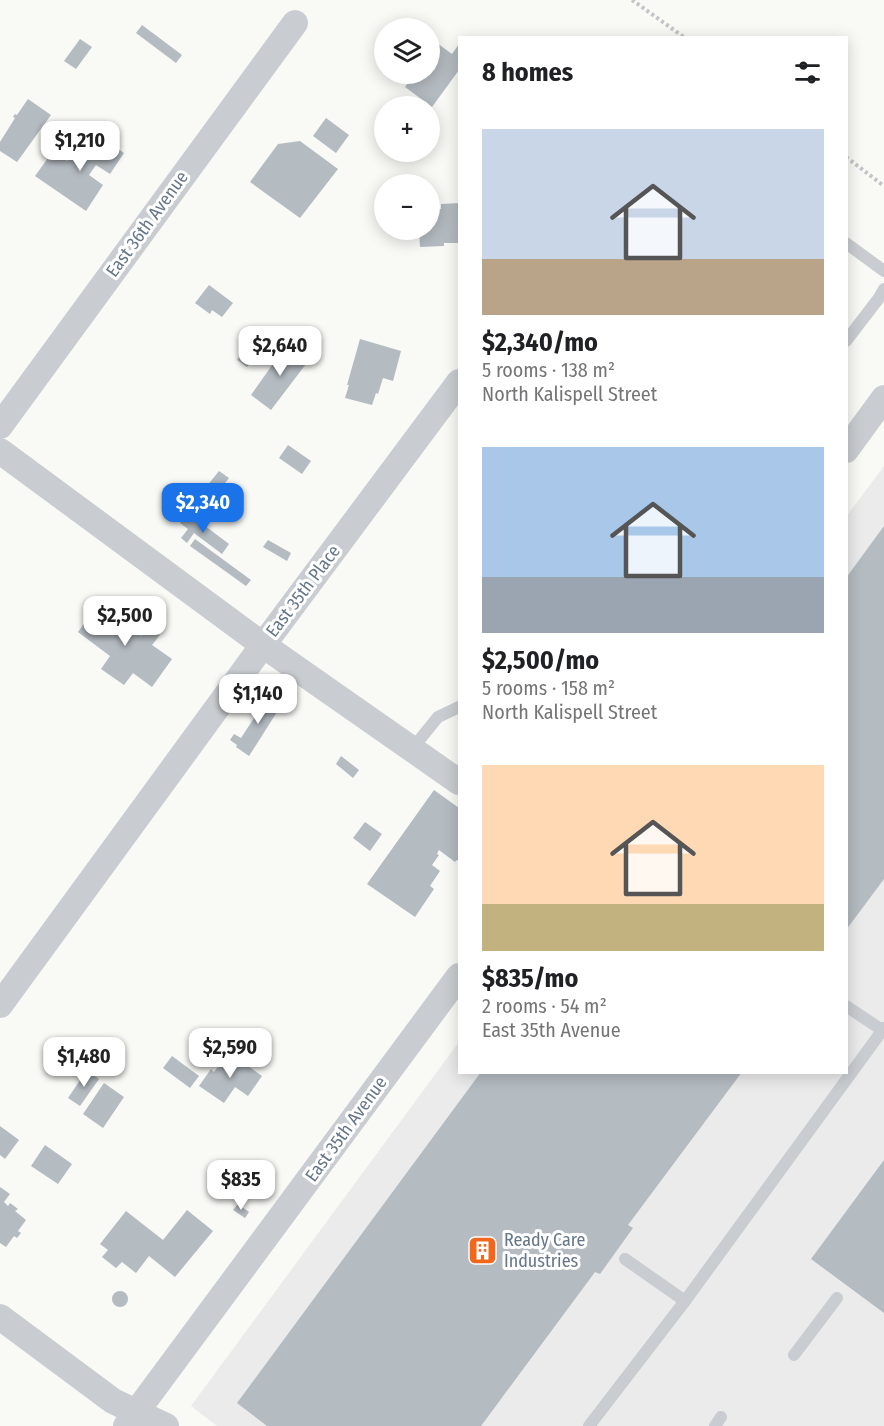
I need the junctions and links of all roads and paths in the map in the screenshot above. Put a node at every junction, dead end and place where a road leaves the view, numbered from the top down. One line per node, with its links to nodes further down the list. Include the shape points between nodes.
1 (633, 0): 3 (path)
2 (295, 23): 12 (street, East 36th Avenue)
3 (682, 36)
4 (848, 159): 5 (path)
5 (884, 186)
6 (848, 244): 7 (lane)
7 (884, 271)
8 (882, 296): 9 (lane)
9 (848, 338)
10 (458, 383): 15 (street, East 35th Place)
11 (884, 398): 13 (street)
12 (0, 426)
13 (848, 447)
14 (0, 451): 15 (street)
15 (263, 645): 17 (street); 20 (street, East 35th Place)
16 (458, 707): 17 (lane, via 438,717)
17 (412, 749): 18 (street)
18 (458, 781)
19 (458, 977): 28 (street, East 35th Avenue)
20 (0, 1005)
21 (848, 1007): 22 (lane)
22 (883, 1029): 25 (lane)
23 (626, 1258): 25 (lane)
24 (837, 1298): 27 (lane)
25 (685, 1301): 30 (lane)
26 (0, 1317): 28 (street, via 113,1401)
27 (794, 1355)
28 (131, 1419): 29 (street)
29 (166, 1426)
30 (589, 1426)

